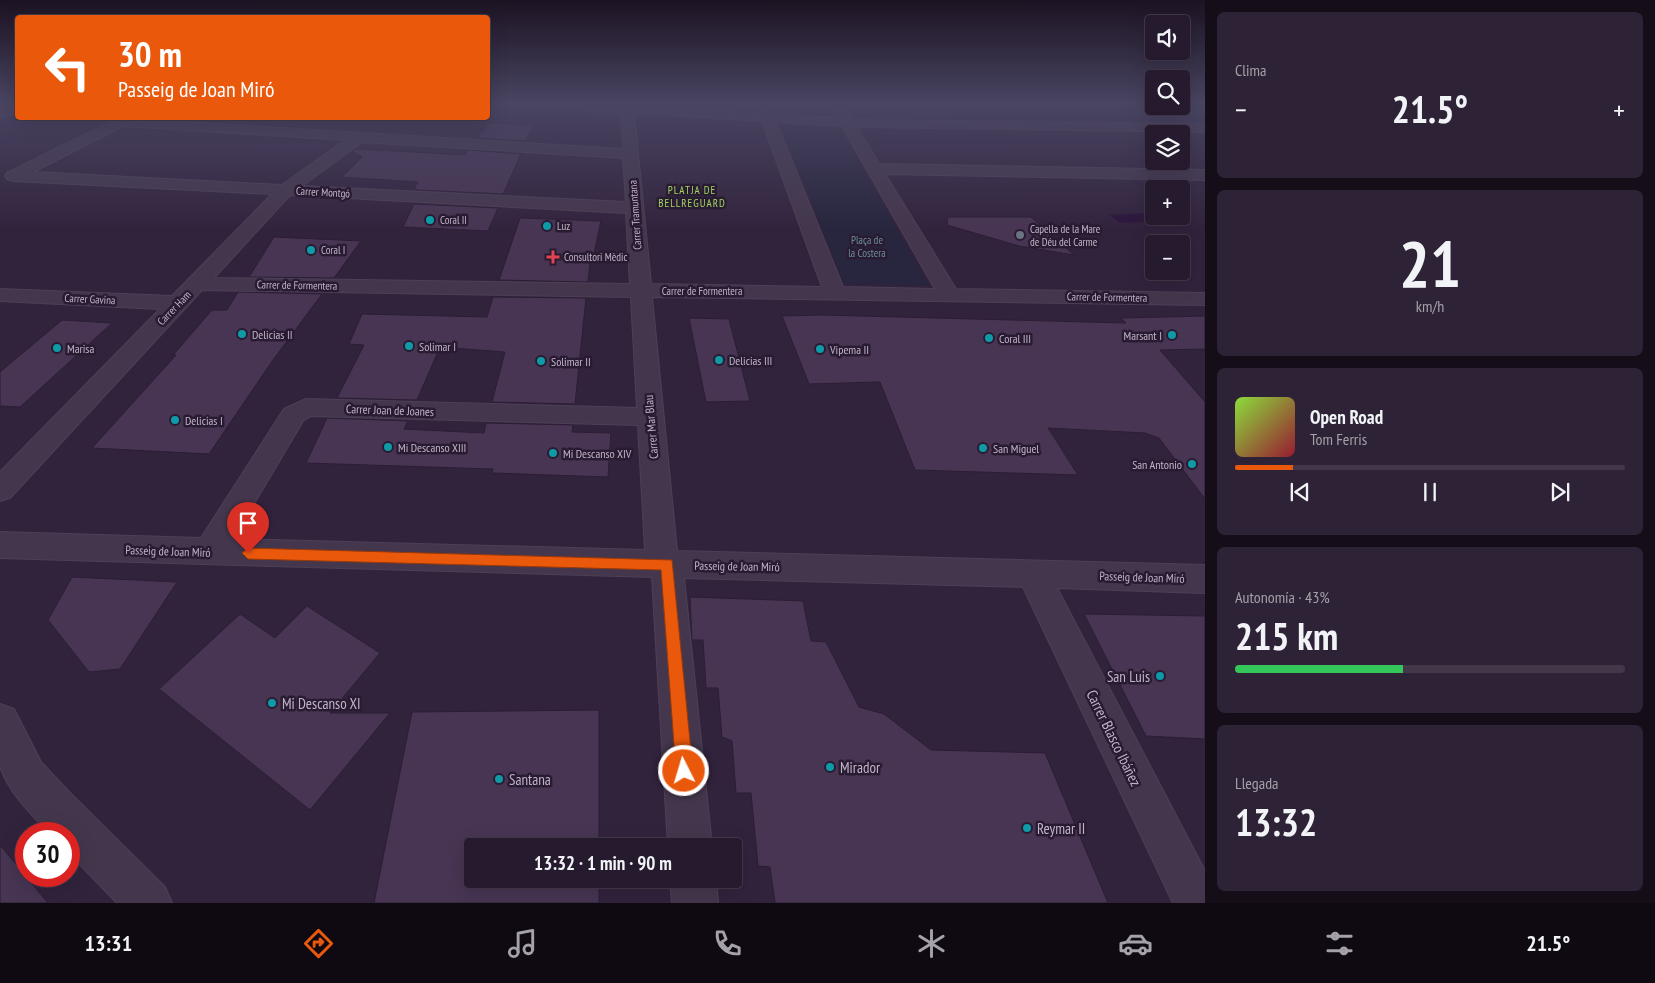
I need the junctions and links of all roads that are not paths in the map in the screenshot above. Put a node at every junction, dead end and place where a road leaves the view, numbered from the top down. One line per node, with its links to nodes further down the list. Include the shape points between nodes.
1 (75, 145): 10 (street)
2 (348, 145): 11 (street, Carrer Ham)
3 (479, 145): 7 (street)
4 (629, 145): 7 (street, Carrer Tramuntana)
5 (777, 145): 15 (street)
6 (861, 145): 8 (street)
7 (630, 154): 12 (street, Carrer Tramuntana)
8 (875, 169): 9 (street); 16 (street)
9 (1205, 175)
10 (6, 180): 11 (street, Carrer Montgó)
11 (286, 190): 12 (street, Carrer Montgó); 13 (street, Carrer Ham)
12 (634, 208): 14 (street, Carrer Tramuntana)
13 (198, 284): 14 (street, Carrer de Formentera); 19 (street, Carrer Ham)
14 (641, 291): 15 (street, Carrer de Formentera); 20 (street, Carrer Mar Blau)
15 (834, 292): 16 (street, Carrer de Formentera)
16 (948, 293): 18 (street, Carrer de Formentera)
17 (0, 295): 19 (street, Carrer Gavina)
18 (1205, 299)
19 (179, 303): 21 (street, Carrer Ham)
20 (650, 416): 23 (street, Carrer Joan de Joanes, via 306,407 293,415); 24 (street, Carrer Mar Blau)
21 (0, 490)
22 (0, 545): 23 (street, Passeig de Joan Miró)
23 (209, 552): 24 (street, Passeig de Joan Miró)
24 (664, 564): 25 (street, Passeig de Joan Miró); 28 (street, Carrer Mar Blau)
25 (1032, 573): 26 (street, Passeig de Joan Miró); 32 (street, Carrer Blasco Ibáñez)
26 (1205, 579)
27 (0, 723): 30 (street, via 28,776 55,808)
28 (689, 838)
29 (694, 888): 31 (street)
30 (149, 903)
31 (695, 903)
32 (1197, 903)

